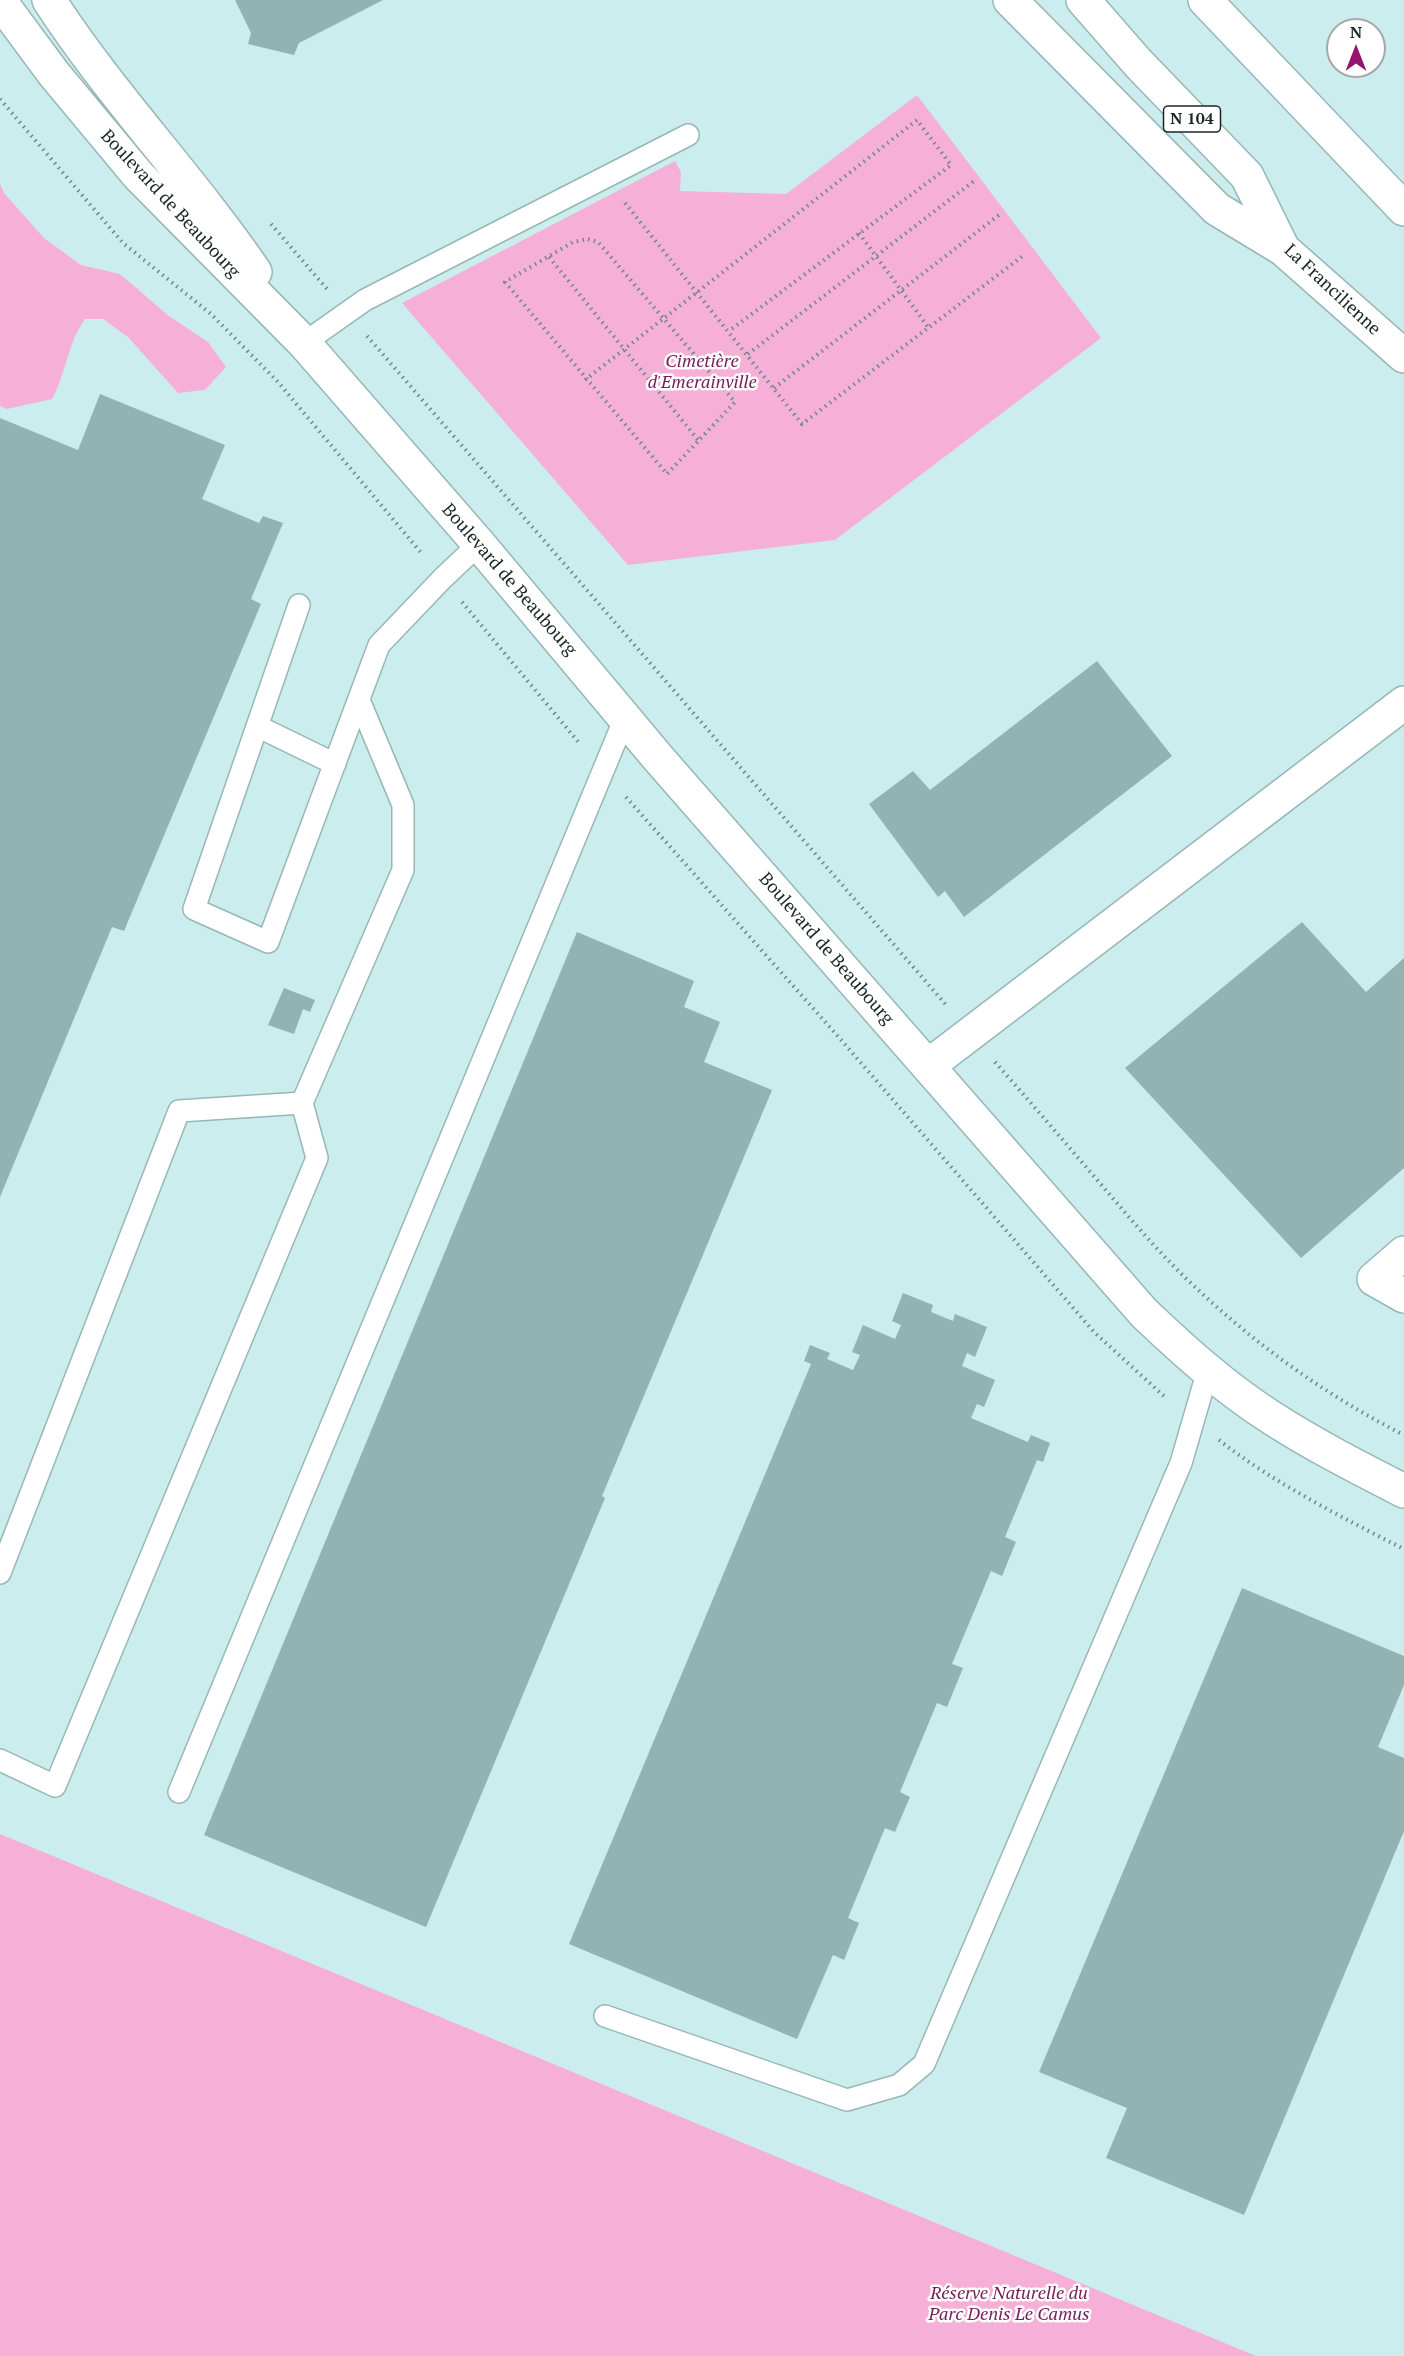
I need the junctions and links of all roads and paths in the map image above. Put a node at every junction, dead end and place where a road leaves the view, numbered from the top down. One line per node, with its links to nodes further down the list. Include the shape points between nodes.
1 (49, 0): 24 (main road, Boulevard de Beaubourg, via 75,41 228,232)
2 (1010, 0): 14 (main road, via 1217,209)
3 (1083, 0): 14 (main road, La Francilienne / N 104, via 1247,176)
4 (1204, 0): 10 (main road)
5 (0, 1): 24 (main road, Boulevard de Beaubourg, via 138,176)
6 (0, 99): 32 (path, via 123,243 211,314 278,382)
7 (688, 135): 8 (lane)
8 (603, 177): 18 (path); 20 (lane, via 365,300)
9 (974, 181): 15 (path)
10 (1404, 209)
11 (999, 215): 19 (path)
12 (264, 216): 20 (path)
13 (860, 233): 15 (path); 18 (path, via 951,165 917,120); 23 (path)
14 (1283, 249): 27 (main road, La Francilienne / N 104)
15 (876, 255): 19 (path); 26 (path)
16 (1024, 255): 22 (path)
17 (549, 257): 21 (path, via 573,242 598,242); 25 (path); 28 (path, via 505,282)
18 (696, 291): 21 (path); 23 (path)
19 (902, 291): 22 (path); 29 (path)
20 (347, 313): 24 (lane); 40 (path)
21 (662, 318): 25 (path); 30 (path, via 735,402)
22 (928, 327): 29 (path, via 802,424)
23 (729, 331): 26 (path)
24 (304, 343): 31 (main road, Boulevard de Beaubourg)
25 (624, 348): 28 (path); 30 (path)
26 (748, 354): 29 (path)
27 (1404, 356)
28 (585, 380): 30 (path, via 666,474)
29 (774, 388)
30 (699, 441)
31 (479, 544): 32 (lane); 36 (main road, Boulevard de Beaubourg)
32 (443, 578): 34 (lane, via 380,645); 39 (path)
33 (299, 605): 37 (lane)
34 (359, 700): 38 (lane); 42 (lane, via 403,805 403,870)
35 (1404, 702): 40 (main road)
36 (625, 718): 39 (lane); 41 (main road, Boulevard de Beaubourg)
37 (257, 726): 38 (lane); 38 (lane, via 194,909 268,942)
38 (335, 764)
39 (603, 771): 46 (path, via 1094,1332); 52 (lane)
40 (971, 1034): 41 (main road); 47 (path, via 1152,1243 1200,1292 1293,1367)
41 (928, 1066): 45 (main road, Boulevard de Beaubourg, via 1144,1313)
42 (303, 1103): 50 (lane, via 179,1111); 51 (lane, via 317,1158 55,1786)
43 (1404, 1253): 44 (main road, via 1374,1279)
44 (1404, 1296)
45 (1208, 1370): 46 (lane); 48 (main road, Boulevard de Beaubourg, via 1270,1417)
46 (1194, 1420): 49 (path, via 1237,1454 1344,1519); 53 (lane, via 1181,1463 924,2064 899,2085 846,2100)
47 (1404, 1435)
48 (1404, 1491)
49 (1404, 1550)
50 (0, 1573)
51 (0, 1760)
52 (179, 1792)
53 (605, 2016)

